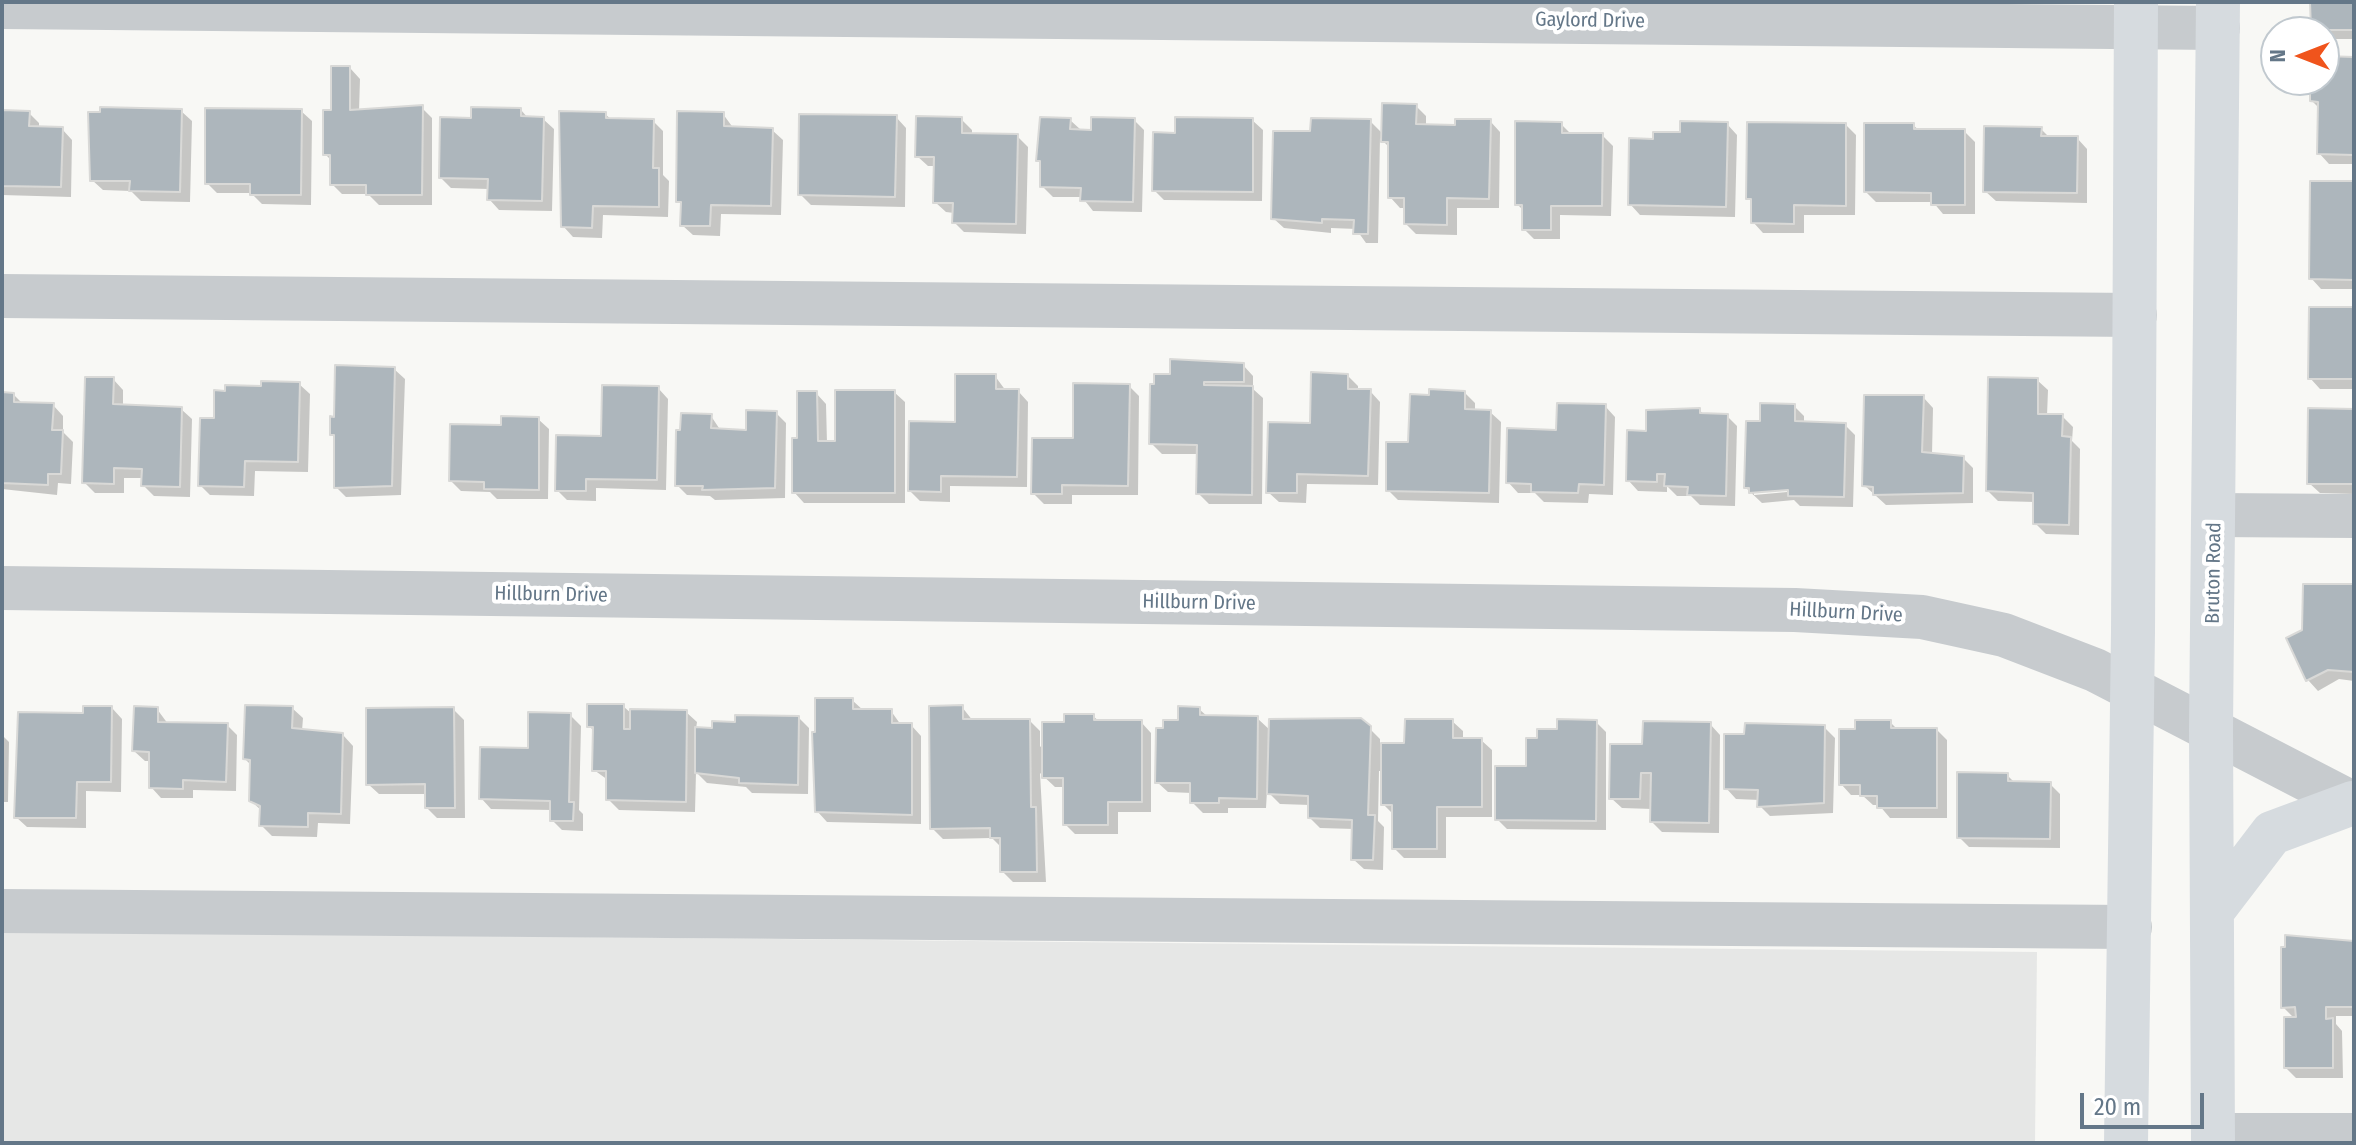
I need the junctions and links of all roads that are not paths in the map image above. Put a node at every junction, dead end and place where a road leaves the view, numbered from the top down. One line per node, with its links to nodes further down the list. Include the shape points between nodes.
1 (2, 7): 2 (street, Gaylord Drive)
2 (2136, 14): 3 (street, Gaylord Drive); 5 (main road)
3 (2218, 15): 6 (main road, Bruton Road)
4 (2, 296): 5 (street)
5 (2135, 315): 9 (main road)
6 (2214, 515): 7 (street); 10 (main road, Bruton Road)
7 (2354, 516)
8 (2, 588): 9 (street, Hillburn Drive, via 1795,610 1922,617 2004,635 2095,670)
9 (2132, 691): 10 (street, Hillburn Drive); 14 (main road)
10 (2211, 729): 11 (street, Hillburn Drive); 12 (main road, Bruton Road)
11 (2353, 803): 12 (main road, via 2272,833)
12 (2214, 909): 16 (main road, Bruton Road)
13 (2, 911): 14 (street)
14 (2130, 927): 17 (main road)
15 (2354, 1135): 16 (street)
16 (2213, 1139)
17 (2126, 1143)

